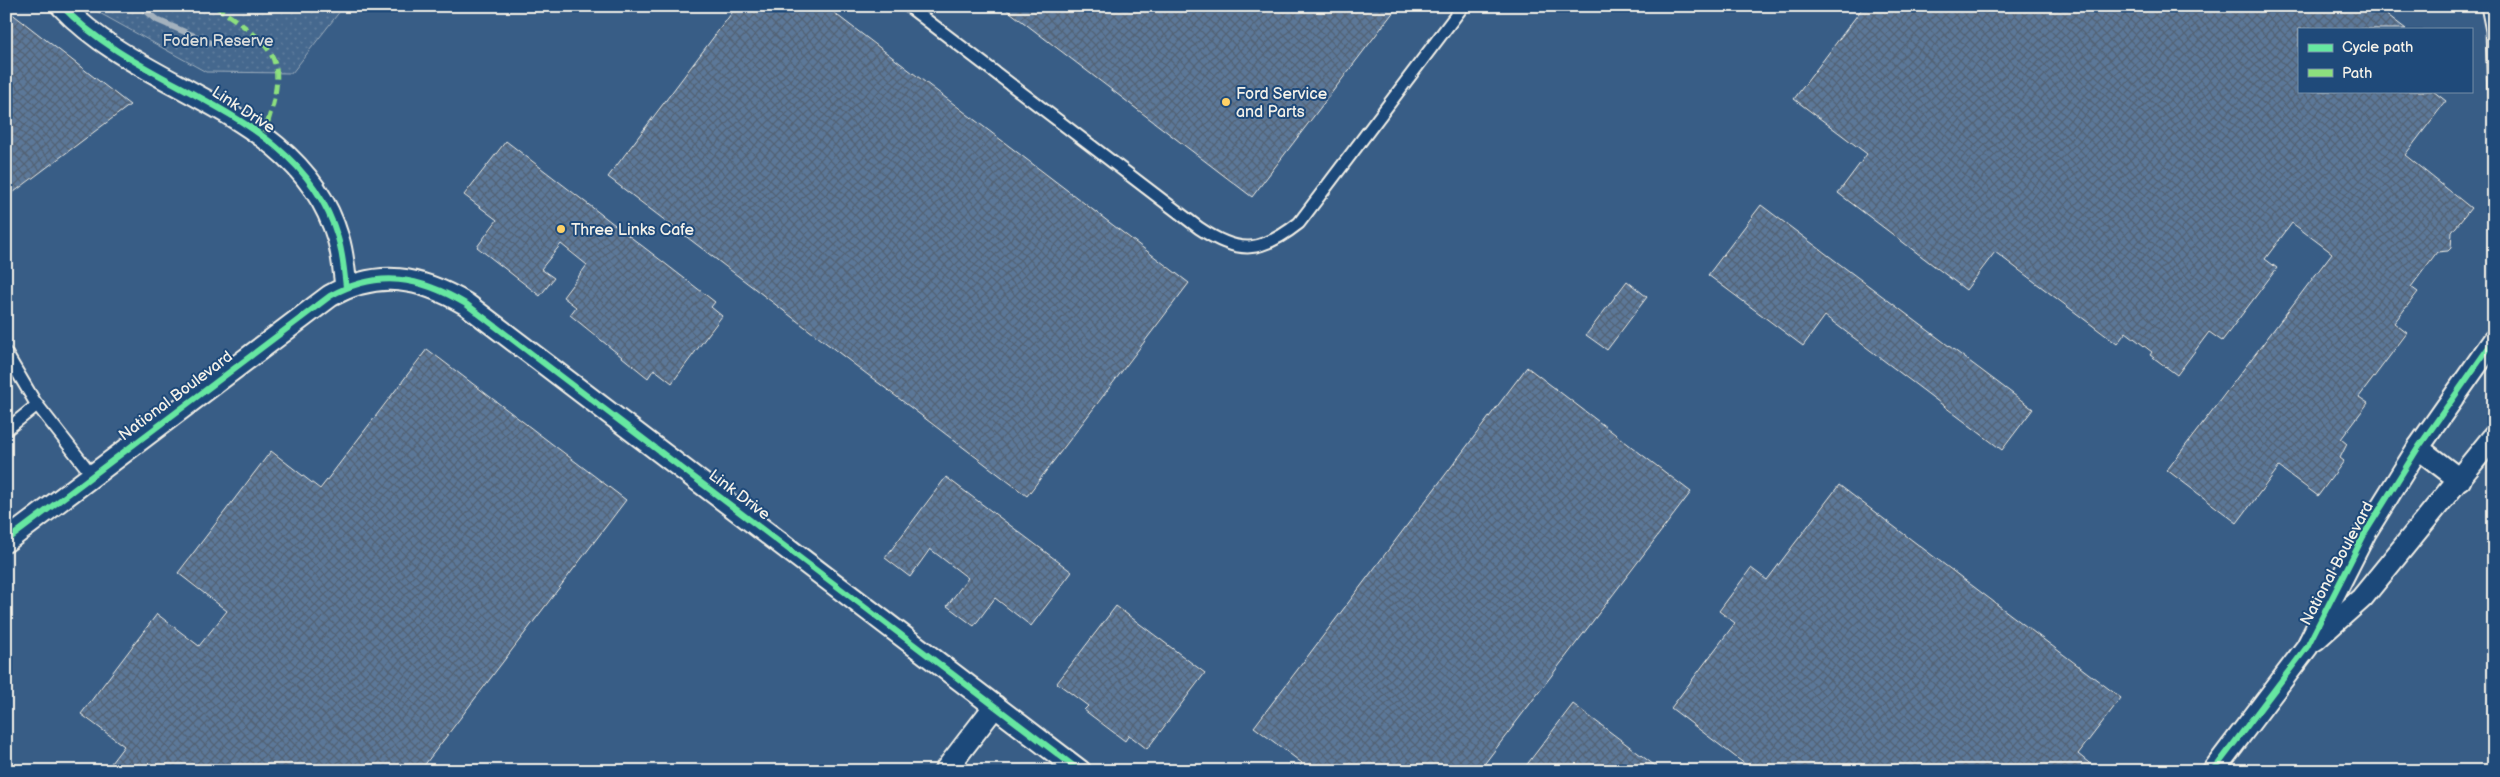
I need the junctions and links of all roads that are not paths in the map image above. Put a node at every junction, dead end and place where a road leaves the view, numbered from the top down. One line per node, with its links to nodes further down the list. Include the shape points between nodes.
1 (62, 6): 6 (street, Link Drive, via 106,44 248,125 296,166 325,207)
2 (908, 6): 3 (lane, via 1199,228 1231,246 1250,246 1266,244 1299,223)
3 (1463, 6)
4 (2487, 6): 5 (lane, via 2492,31)
5 (2494, 98)
6 (356, 284): 13 (street, National Boulevard, via 290,324); 17 (street, Link Drive, via 392,279 419,282 440,289 466,304)
7 (2494, 340): 12 (street, National Boulevard)
8 (6, 353): 9 (lane)
9 (37, 405): 10 (lane); 13 (lane)
10 (6, 430)
11 (2494, 436): 14 (street, National Boulevard)
12 (2418, 448): 14 (street); 16 (street, National Boulevard, via 2365,533)
13 (92, 475): 15 (street, National Boulevard)
14 (2460, 480): 16 (street, National Boulevard, via 2362,598)
15 (6, 540)
16 (2307, 646): 20 (street, National Boulevard)
17 (995, 706): 18 (street); 19 (street, Link Drive)
18 (945, 771)
19 (1080, 771)
20 (2213, 771)

